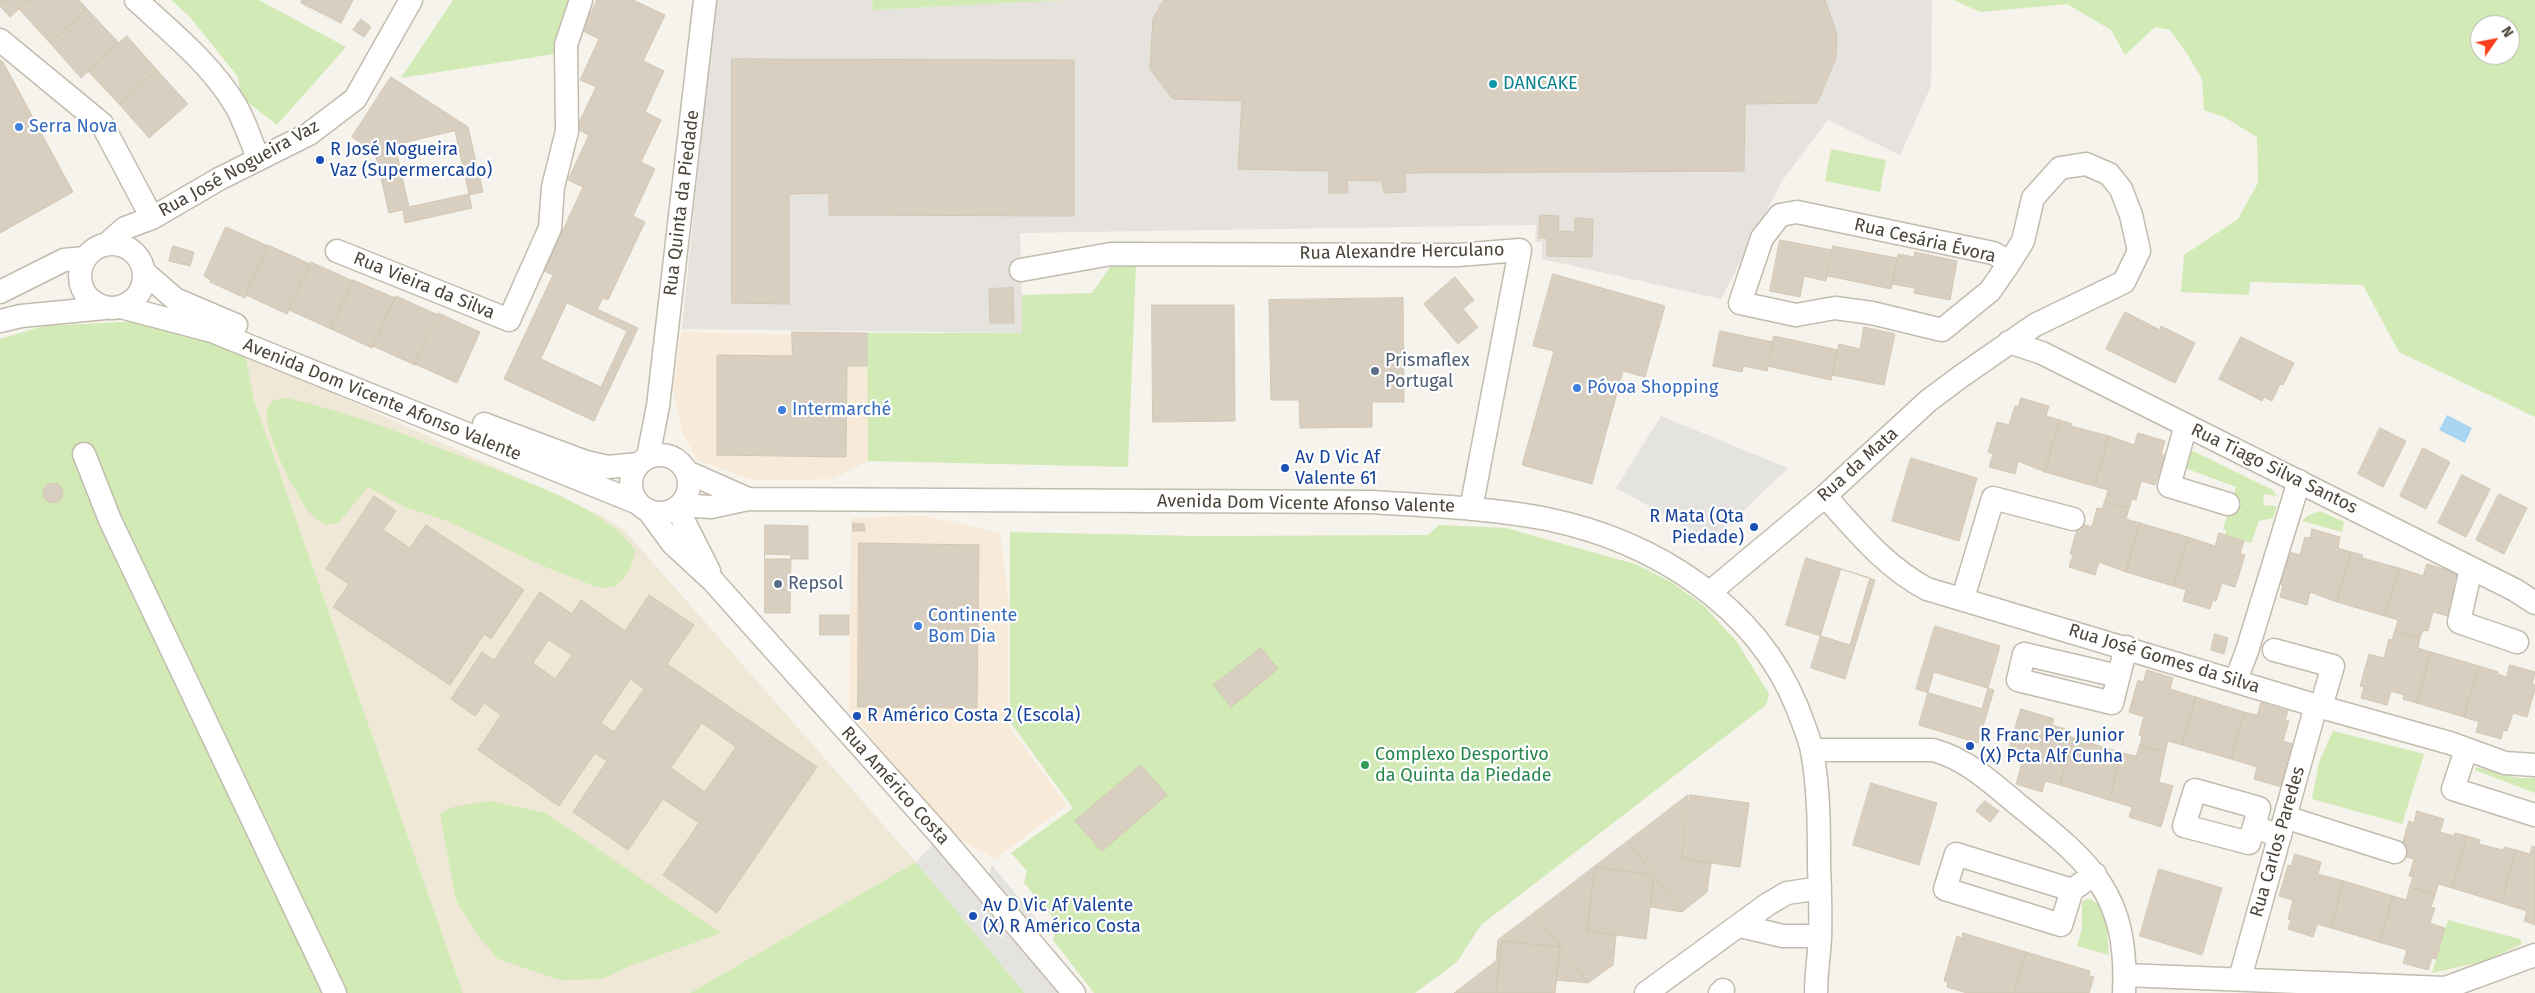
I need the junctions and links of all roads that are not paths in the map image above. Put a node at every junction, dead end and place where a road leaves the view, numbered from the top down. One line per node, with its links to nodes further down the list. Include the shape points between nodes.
1 (136, 0): 6 (street, via 190,50 236,106)
2 (411, 0): 6 (street, Rua José Nogueira Vaz, via 355,99 309,134)
3 (581, 0): 9 (street, Rua Vieira da Silva, via 566,45 566,131 554,187 550,228 509,320)
4 (705, 0): 18 (street, Rua Quinta da Piedade)
5 (0, 40): 7 (street, via 102,124)
6 (258, 158): 7 (street, Rua José Nogueira Vaz)
7 (152, 218): 8 (street, Rua José Nogueira Vaz, via 125,228); 12 (street, Rua José Nogueira Vaz)
8 (108, 243): 10 (street, via 90,251); 12 (street, via 126,246 139,258)
9 (336, 251)
10 (84, 258): 14 (street, via 64,260); 15 (street, via 80,268 82,288 87,297)
11 (2010, 262): 11 (street, Rua Cesária Évora, via 1993,253 1797,212 1780,215 1762,238 1740,303 1796,315 1835,308 1872,313 1942,330 1990,291); 17 (street, Rua da Mata, via 2023,241 2033,198 2060,168 2086,164 2109,174 2121,189 2139,251 2124,282 2035,325)
12 (144, 269): 15 (street, via 142,289 137,297); 21 (street, Avenida Dom Vicente Afonso Valente, via 175,299 510,435 608,467)
13 (1021, 270): 29 (street, Rua Alexandre Herculano, via 1111,254 1458,255 1520,250)
14 (0, 292)
15 (113, 307): 16 (street, Avenida Dom Vicente Afonso Valente, via 21,316); 27 (street, Avenida Dom Vicente Afonso Valente, via 212,331)
16 (0, 322)
17 (2009, 342): 19 (street, Rua Tiago Silva Santos, via 2042,353); 24 (street, Rua da Mata, via 1928,401)
18 (658, 406): 21 (street, Rua Quinta da Piedade); 22 (street)
19 (2186, 426): 23 (street, Rua Tiago Silva Santos); 26 (street, via 2169,486)
20 (84, 454): 58 (street, via 110,520)
21 (643, 461): 22 (street, via 657,455); 27 (street, via 631,480 631,488)
22 (681, 465): 25 (street, Avenida Dom Vicente Afonso Valente); 28 (street, via 688,490)
23 (2299, 481): 31 (street, Rua Tiago Silva Santos); 40 (street)
24 (1825, 496): 33 (street, Rua da Mata); 34 (street, Rua José Gomes da Silva, via 1874,550 1909,580 1927,589)
25 (748, 499): 28 (street, Avenida Dom Vicente Afonso Valente, via 711,507); 29 (street, Avenida Dom Vicente Afonso Valente, via 1374,502)
26 (2228, 504)
27 (643, 507): 28 (street, via 662,513); 32 (street, via 673,544)
28 (678, 507): 32 (street)
29 (1471, 509): 33 (street, Avenida Dom Vicente Afonso Valente, via 1547,519 1616,539 1665,562)
30 (2073, 519): 34 (street, via 1993,498)
31 (2471, 568): 35 (street, Rua Tiago Silva Santos); 36 (street, via 2459,622)
32 (713, 581): 59 (street, Rua Américo Costa, via 941,836)
33 (1710, 592): 42 (street, Avenida Dom Vicente Afonso Valente, via 1747,625 1776,664 1791,692)
34 (1963, 598): 37 (street, Rua José Gomes da Silva)
35 (2535, 602)
36 (2517, 642)
37 (2126, 647): 39 (street); 40 (street, Rua José Gomes da Silva)
38 (2274, 650): 41 (street, Rua Carlos Paredes, via 2333,666)
39 (2118, 676)
40 (2236, 680): 41 (street, Rua José Gomes da Silva)
41 (2319, 707): 43 (street, Rua José Gomes da Silva); 47 (street, Rua Carlos Paredes)
42 (1812, 750): 49 (street, via 1933,750 1950,755 1982,776 2069,846); 50 (street, Avenida Dom Vicente Afonso Valente)
43 (2466, 750): 44 (street, Rua José Gomes da Silva, via 2505,763); 45 (street, via 2453,789)
44 (2535, 765)
45 (2535, 815)
46 (2254, 827): 47 (street)
47 (2282, 827): 48 (street); 55 (street, Rua Carlos Paredes)
48 (2395, 852)
49 (2095, 874): 51 (street); 56 (street, via 2114,906 2119,923)
50 (1820, 888): 52 (street, via 1787,893); 53 (street, Avenida Dom Vicente Afonso Valente)
51 (2072, 890): 51 (street, via 1956,854 1945,889 2061,925)
52 (1740, 926): 53 (street, via 1783,936); 60 (street)
53 (1820, 936): 61 (street, Avenida Dom Vicente Afonso Valente)
54 (2535, 955): 57 (street, via 2445,988)
55 (2240, 978): 56 (street); 57 (street)
56 (2125, 984)
57 (2265, 986)
58 (335, 993)
59 (1074, 993)
60 (1646, 993)
61 (1816, 993)

